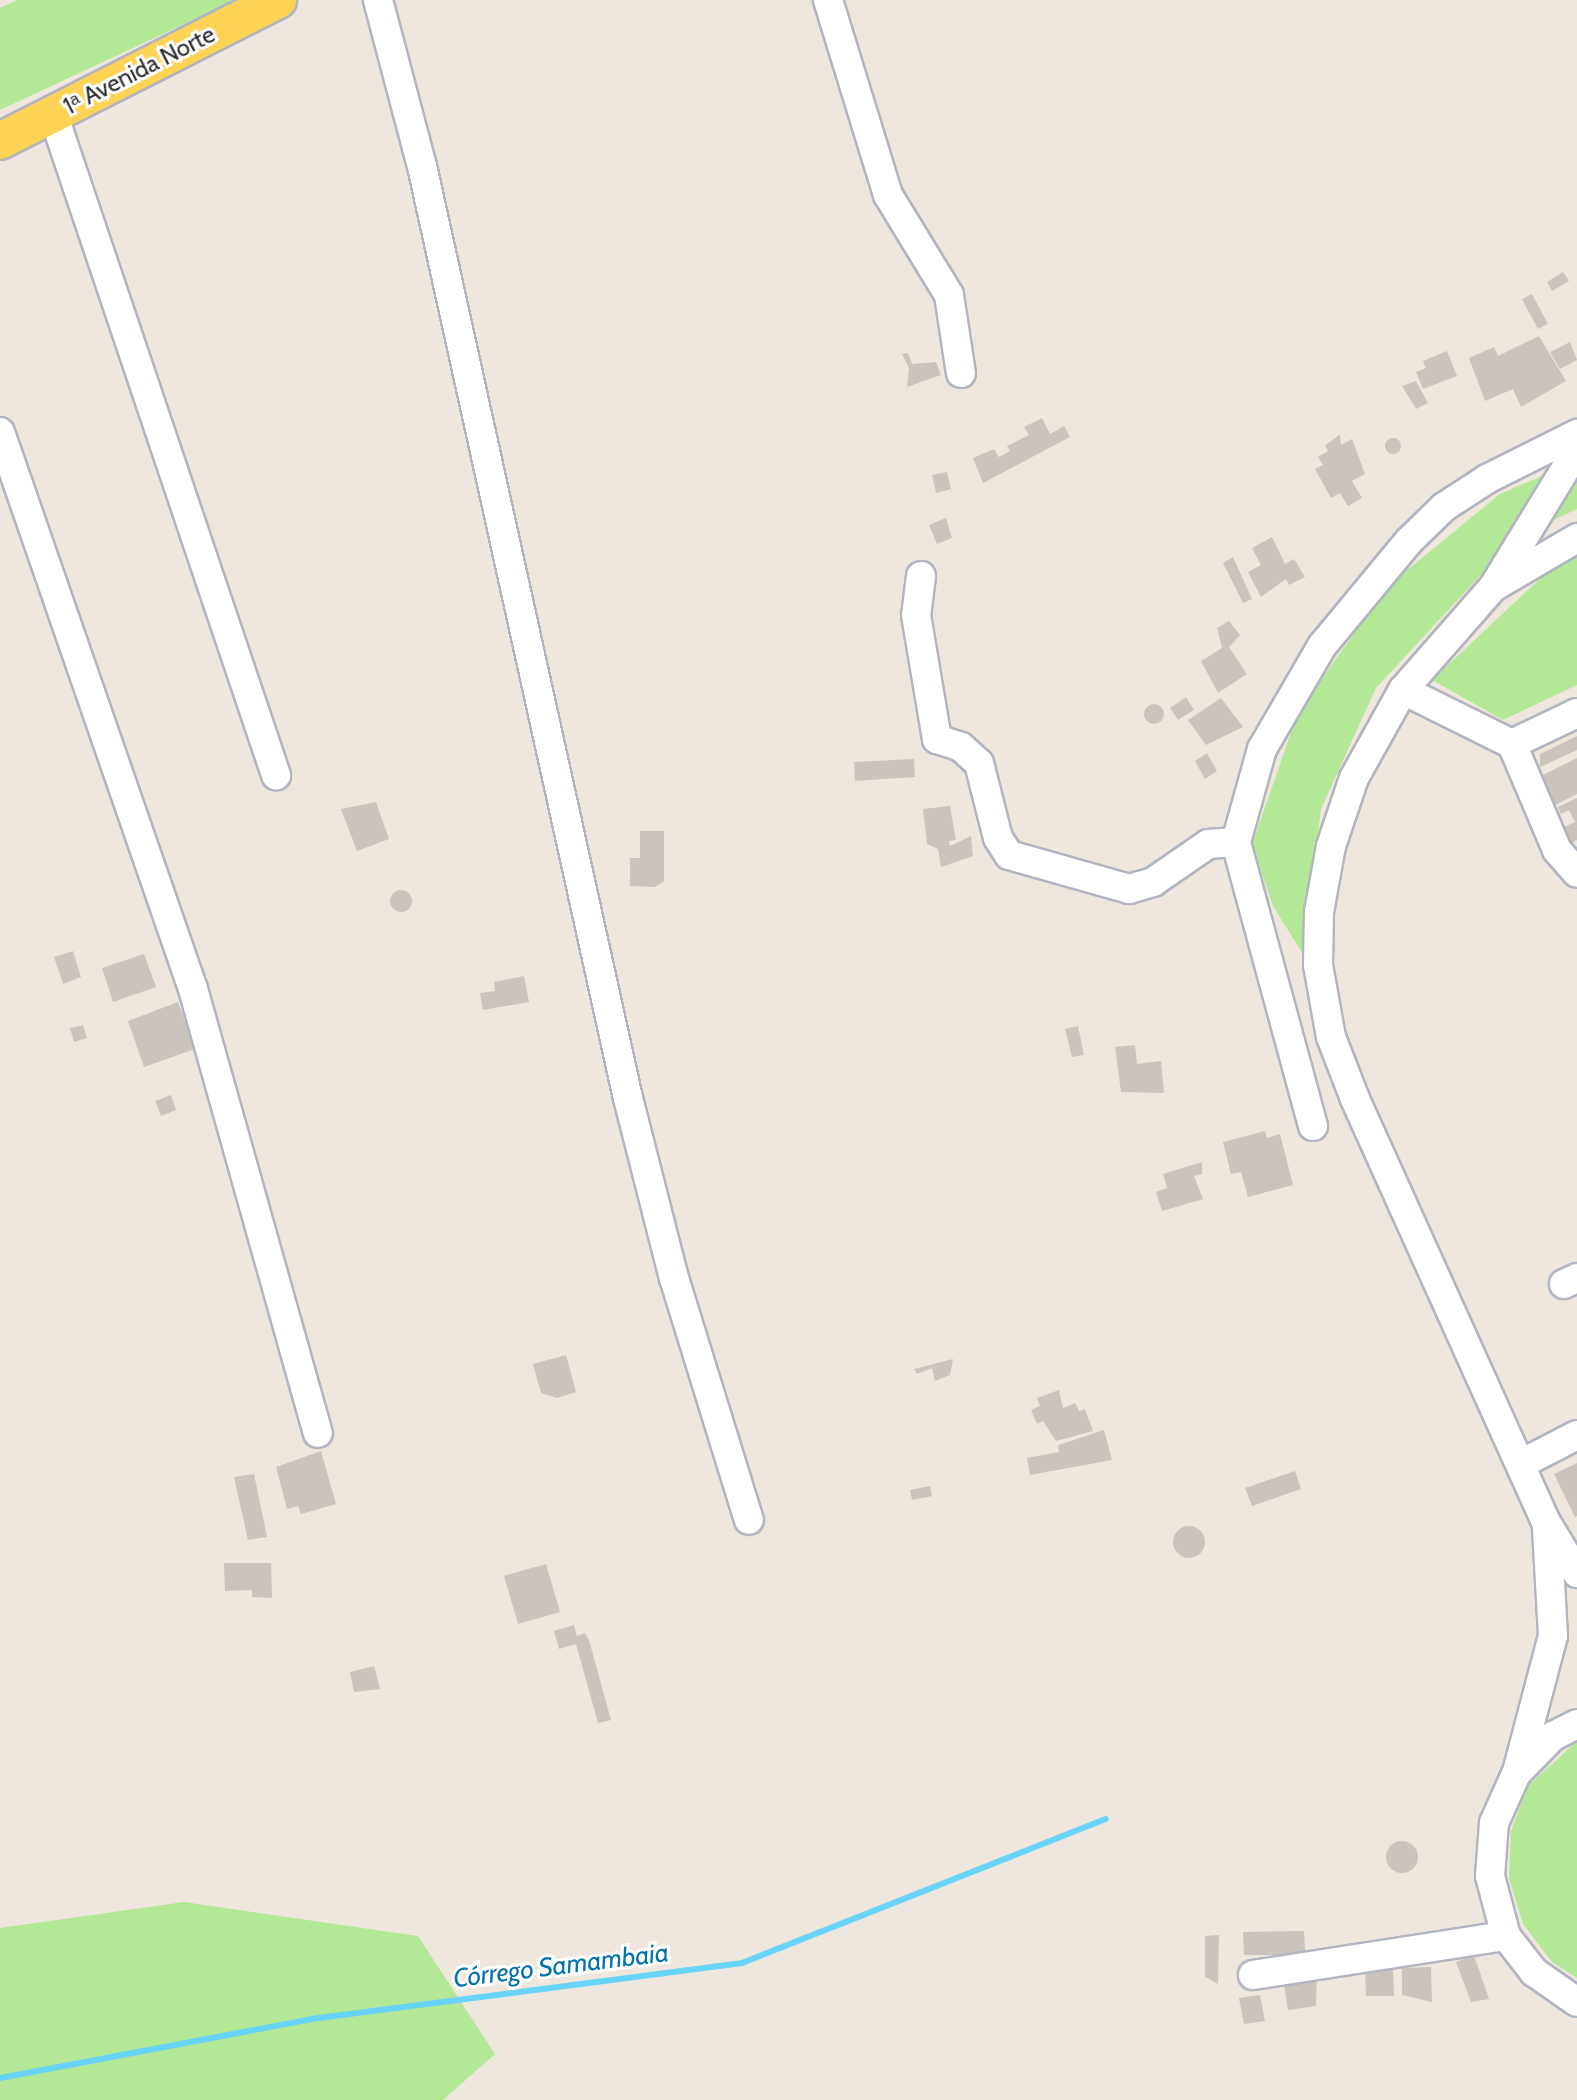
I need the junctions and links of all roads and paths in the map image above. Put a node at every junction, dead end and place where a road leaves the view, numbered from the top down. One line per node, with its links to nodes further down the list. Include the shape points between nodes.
1 (378, 0): 23 (street, via 422,166 628,1098 674,1278)
2 (828, 0): 6 (street, via 888,195 949,295)
3 (273, 1): 4 (main road, 1ᵃ Avenida Norte)
4 (53, 114): 5 (main road, 1ᵃ Avenida Norte); 16 (street)
5 (0, 141)
6 (961, 373)
7 (0, 432): 20 (street, via 193,989)
8 (1577, 434): 17 (street, via 1444,507 1369,585 1322,646 1262,749)
9 (1577, 450): 12 (street)
10 (1577, 538): 12 (street)
11 (921, 576): 17 (street, via 916,615 937,739 961,747 979,763 998,838 1009,855 1129,889 1153,882 1208,844)
12 (1494, 586): 13 (street)
13 (1403, 690): 15 (street); 22 (street, via 1354,778 1331,846 1319,912 1318,965 1331,1037 1355,1099)
14 (1577, 713): 15 (street)
15 (1512, 744): 18 (street, via 1557,850)
16 (276, 775)
17 (1236, 842): 19 (street)
18 (1577, 873)
19 (1313, 1126)
20 (318, 1433)
21 (1577, 1435): 22 (street)
22 (1521, 1464): 24 (street)
23 (749, 1520)
24 (1546, 1522): 25 (street); 27 (street, via 1553,1636)
25 (1577, 1573)
26 (1577, 1724): 27 (street, via 1553,1736)
27 (1516, 1774): 28 (street, via 1494,1823 1490,1876)
28 (1506, 1936): 29 (street); 30 (street, via 1534,1972)
29 (1253, 1975)
30 (1577, 2002)

